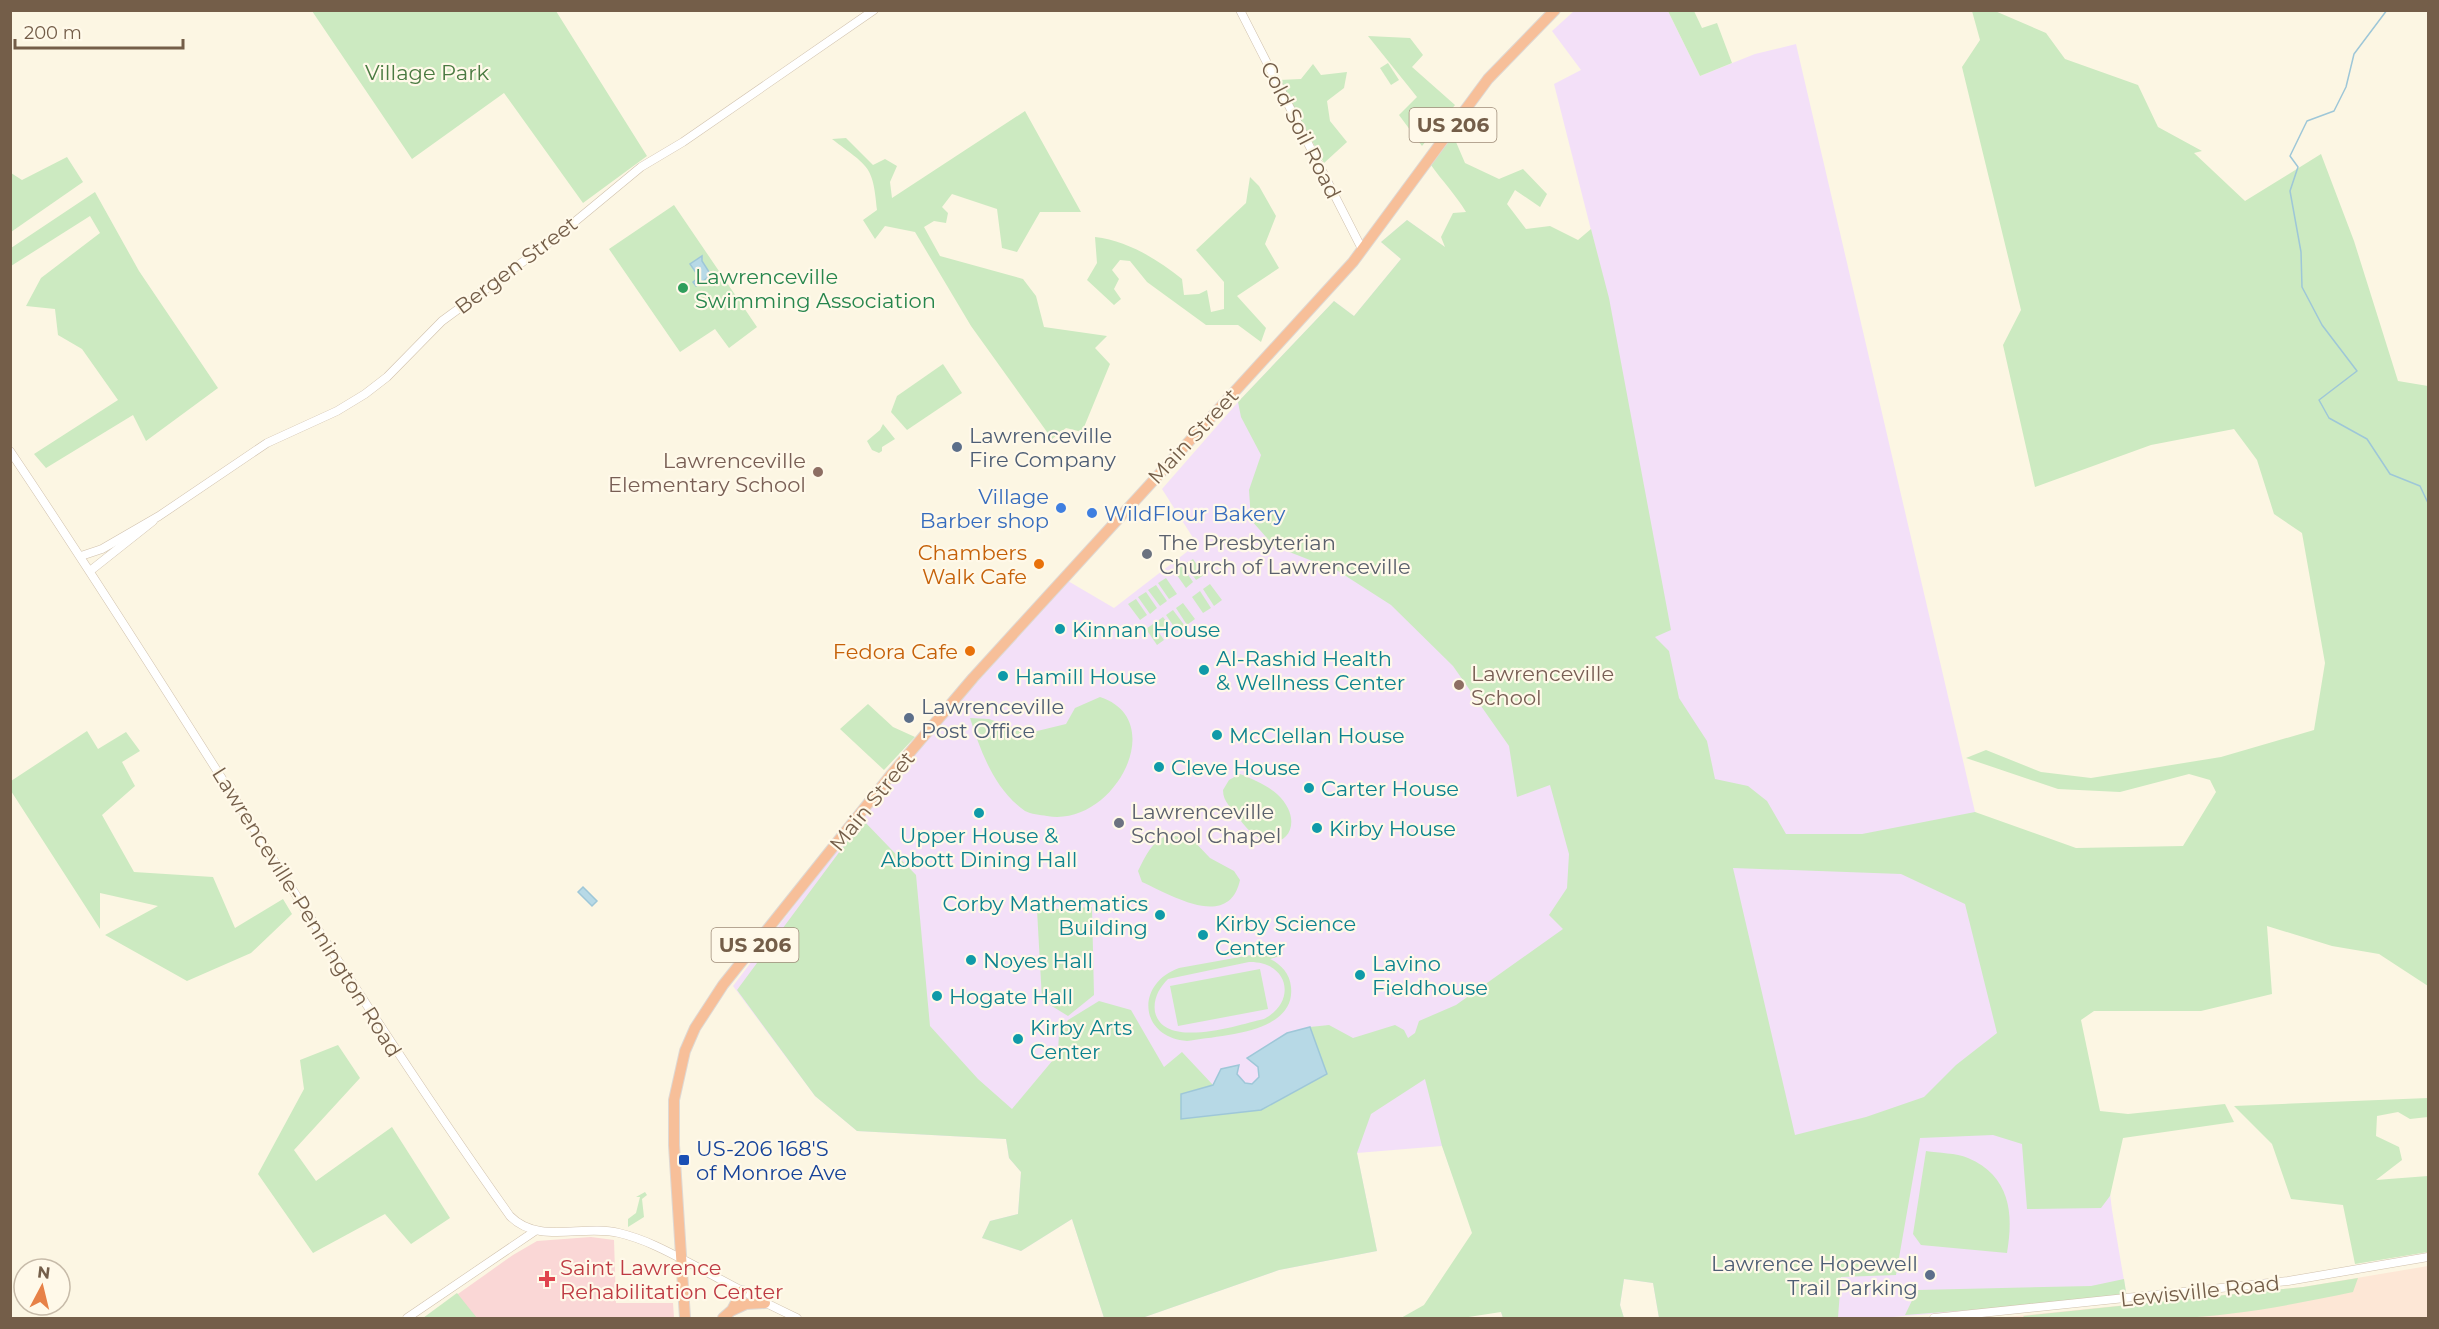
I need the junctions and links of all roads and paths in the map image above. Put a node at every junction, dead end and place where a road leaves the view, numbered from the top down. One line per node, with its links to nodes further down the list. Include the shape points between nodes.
1 (874, 10): 6 (street, Bergen Street, via 641,167 557,237 442,321 365,394 252,452)
2 (1240, 10): 4 (street, Cold Soil Road)
3 (1555, 10): 4 (highway, US 206, via 1488,79)
4 (1362, 249): 12 (highway, Main Street / US 206, via 973,678 890,776 709,1006 685,1051 674,1100)
5 (10, 452): 8 (street, Lawrenceville-Pennington Road)
6 (159, 516): 7 (street, Bergen Street); 9 (street, Bergen Street)
7 (102, 549): 8 (street, Bergen Street); 9 (street, Bergen Street)
8 (81, 556): 9 (street, Lawrenceville-Pennington Road)
9 (88, 568): 10 (street, Lawrenceville-Pennington Road, via 420,1088 510,1216)
10 (536, 1232): 12 (street, via 617,1232); 16 (street)
11 (2428, 1257): 21 (street, Lewisville Road, via 2277,1282)
12 (682, 1259): 13 (street); 17 (highway, US 206); 18 (highway, US 206)
13 (742, 1292): 14 (street); 15 (highway)
14 (765, 1303): 15 (highway); 20 (street)
15 (732, 1310): 19 (highway)
16 (407, 1318)
17 (685, 1318)
18 (691, 1318)
19 (723, 1318)
20 (797, 1318)
21 (1934, 1318)

